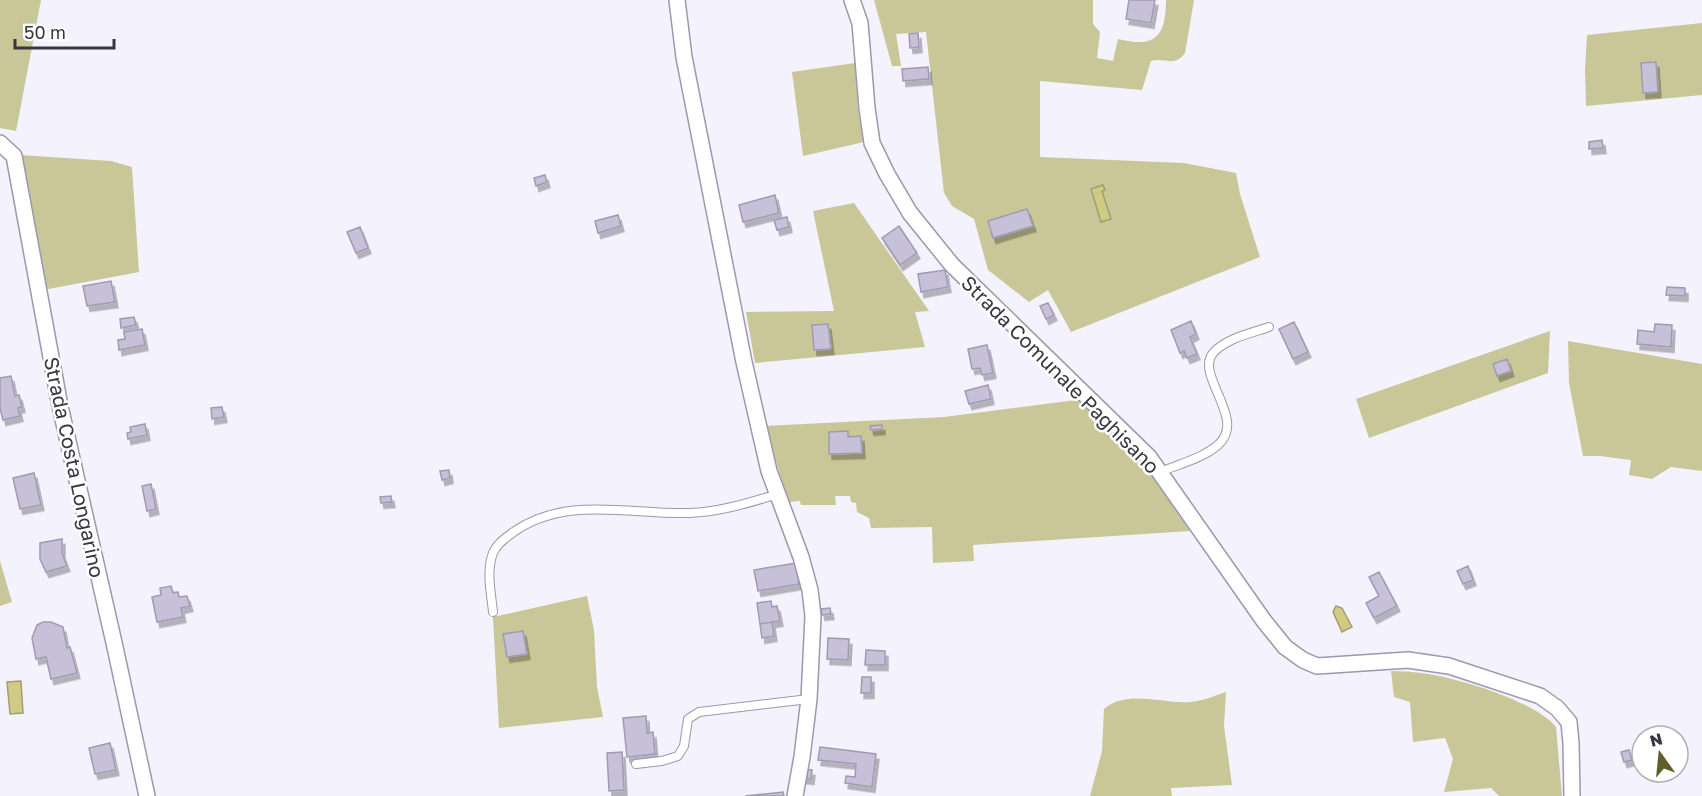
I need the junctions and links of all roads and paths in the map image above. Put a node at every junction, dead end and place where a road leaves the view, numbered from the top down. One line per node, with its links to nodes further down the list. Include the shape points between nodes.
1 (677, 0): 6 (street, via 684,57 744,362)
2 (852, 0): 5 (street, Strada Comunale Paghisano, via 860,22 872,142 910,213 952,265)
3 (0, 143): 10 (street, Strada Costa Longarino, via 14,156 60,406)
4 (1269, 327): 5 (lane, via 1222,345 1212,354 1209,368 1227,419 1222,441 1206,453)
5 (1160, 472): 12 (street, Strada Comunale Paghisano, via 1264,621 1303,660 1317,666 1408,660 1449,666 1540,696 1557,708 1569,722)
6 (778, 494): 7 (lane, via 717,511 587,509 533,521 507,537 493,554 489,575); 8 (street, via 810,590 813,616)
7 (493, 612)
8 (808, 699): 9 (lane, via 699,712 688,719 684,746 678,756); 11 (street)
9 (636, 764)
10 (147, 796)
11 (795, 796)
12 (1572, 796)

